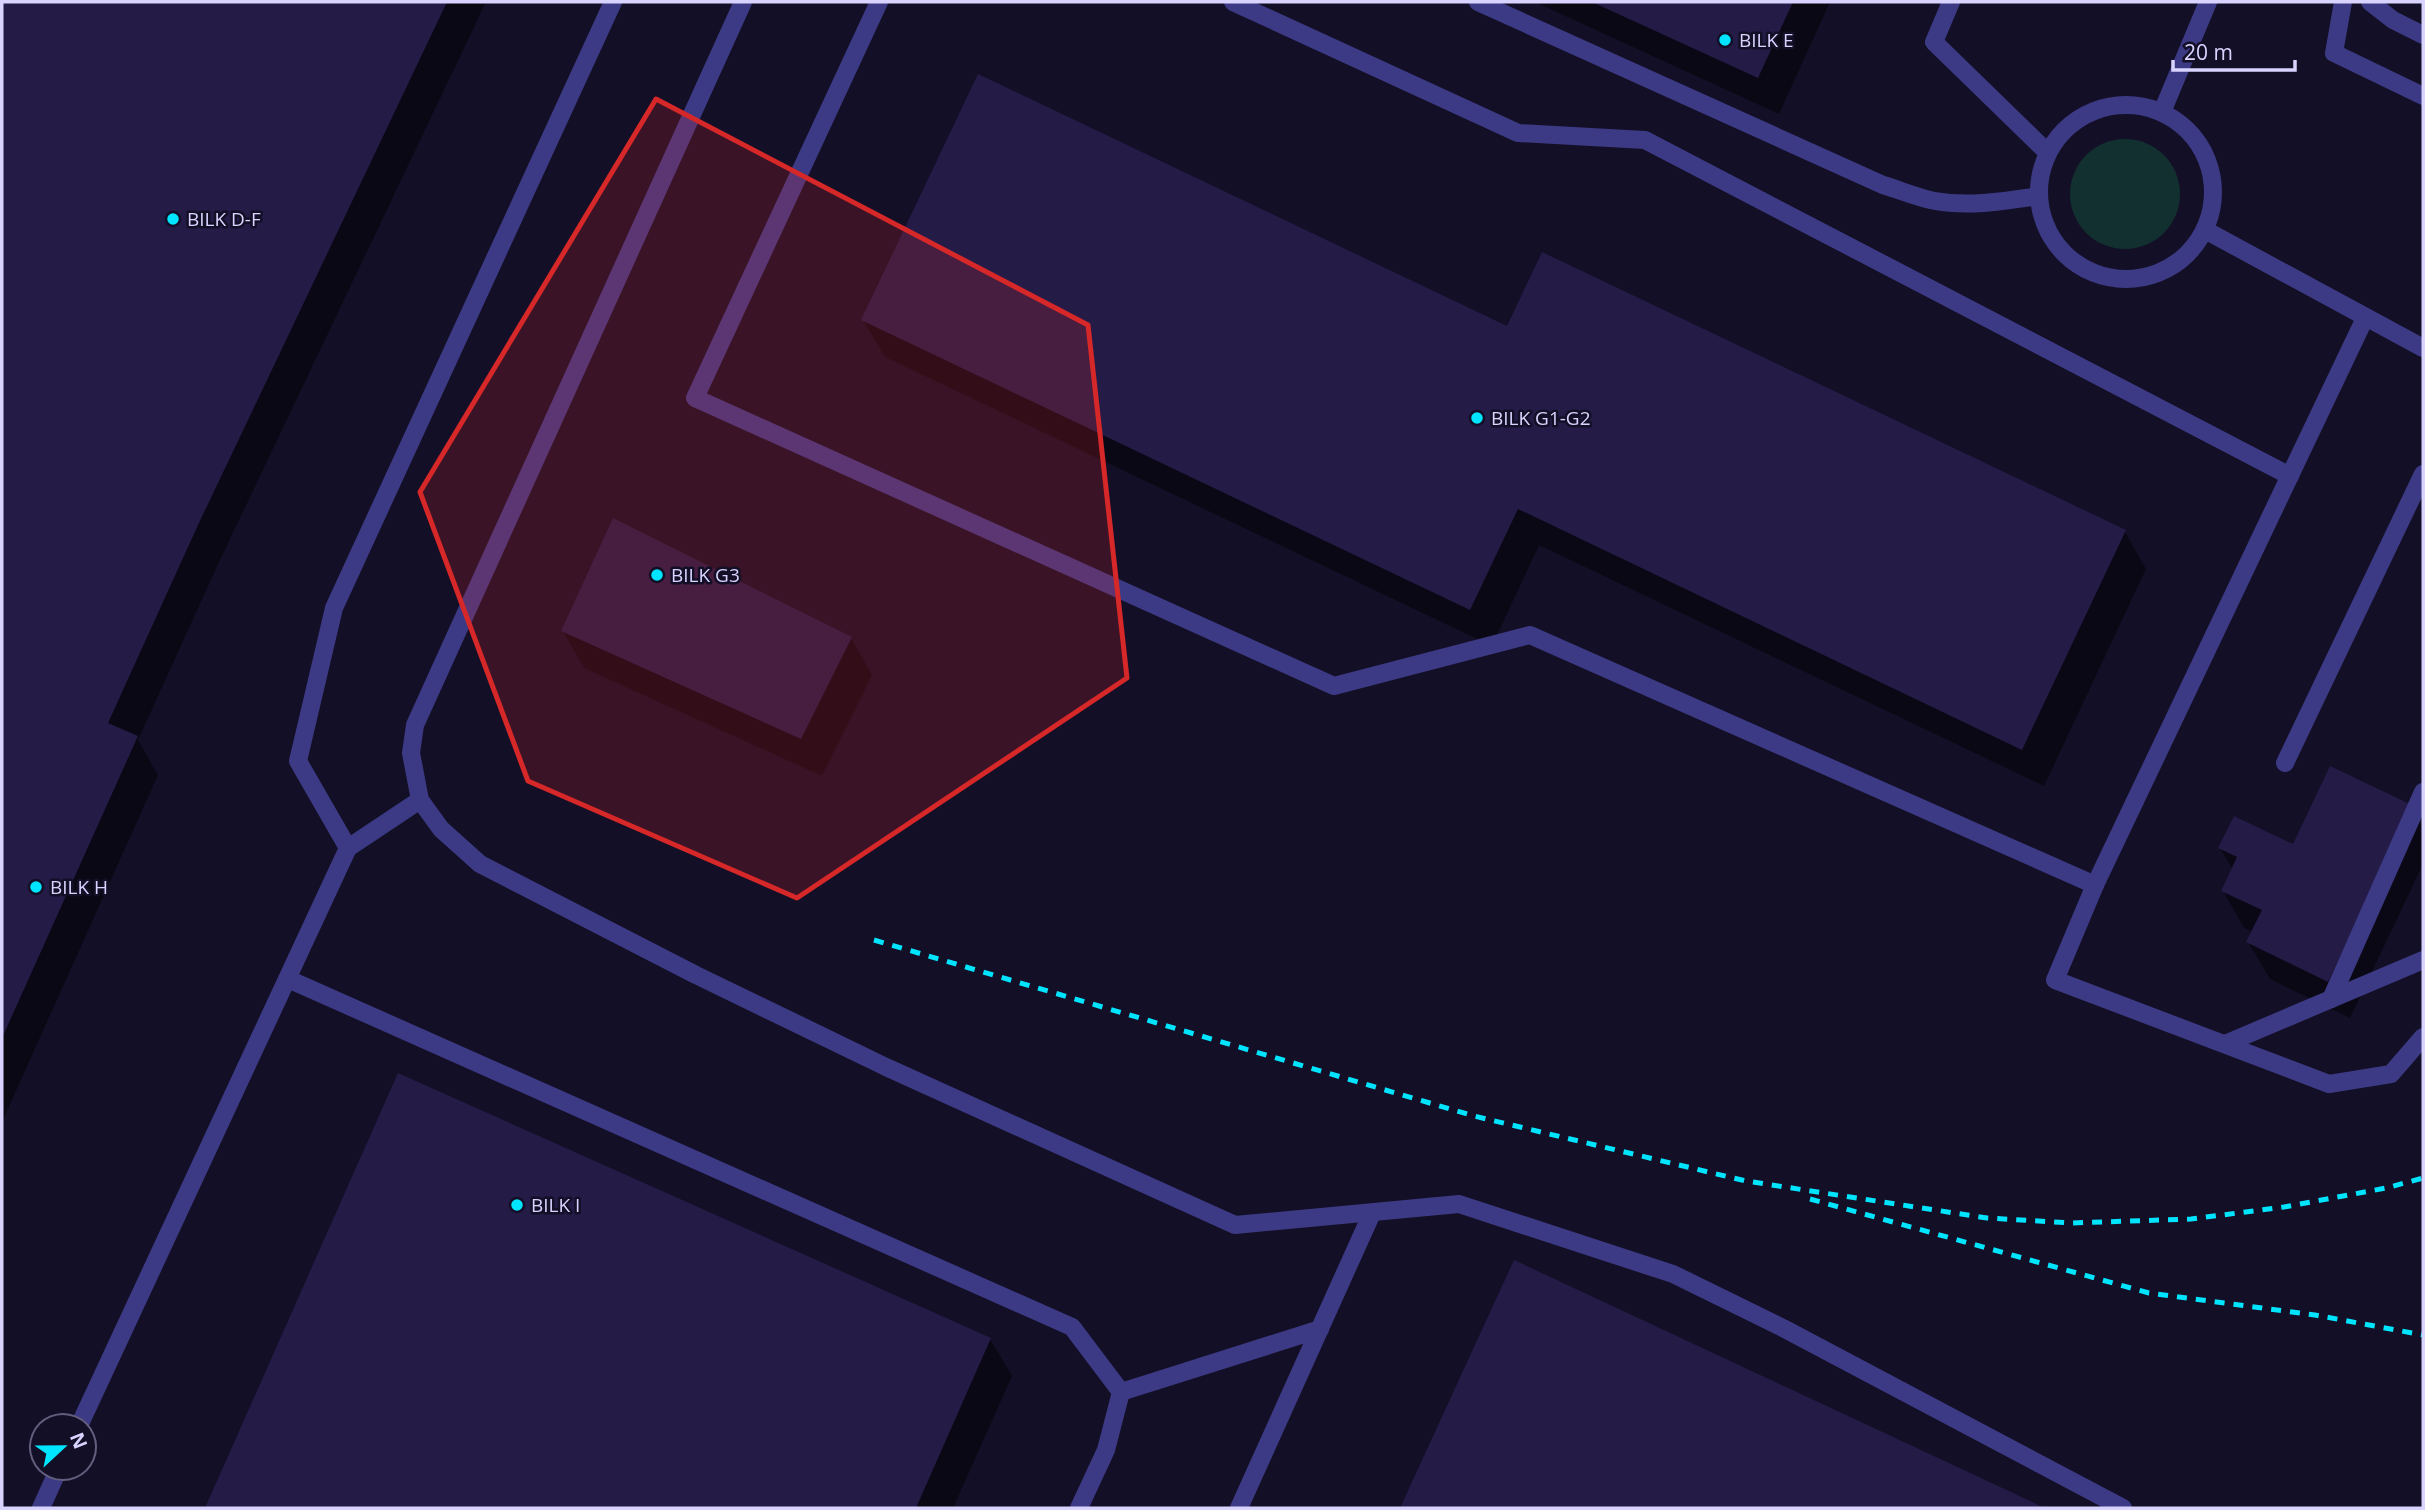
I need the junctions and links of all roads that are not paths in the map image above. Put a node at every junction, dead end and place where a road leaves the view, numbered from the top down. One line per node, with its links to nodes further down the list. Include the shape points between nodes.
1 (613, 2): 23 (street, via 334,608 298,761)
2 (743, 2): 22 (street, via 415,725 411,752)
3 (879, 2): 24 (street, via 695,398 1334,686 1530,635)
4 (1233, 2): 19 (street, via 1518,133 1645,140)
5 (1478, 2): 14 (street, via 1883,185 1933,201 1988,204)
6 (1951, 2): 13 (street, via 1934,42)
7 (2208, 2): 12 (street)
8 (2343, 2): 11 (street, via 2334,53)
9 (2370, 2): 10 (street)
10 (2423, 35)
11 (2423, 96)
12 (2162, 112): 13 (street, via 2134,104 2104,107 2077,119); 15 (street, via 2185,127 2208,162 2213,203)
13 (2048, 153): 14 (street)
14 (2039, 196): 15 (street, via 2045,225 2061,250 2085,269 2112,278 2140,278 2167,270 2189,253)
15 (2205, 230): 16 (street)
16 (2365, 318): 17 (street); 19 (street)
17 (2423, 348)
18 (2423, 474): 20 (street)
19 (2290, 476): 24 (street)
20 (2286, 764)
21 (2423, 792): 27 (street)
22 (420, 800): 23 (street); 30 (street, via 441,829 480,864 886,1067 1235,1226)
23 (348, 848): 26 (street)
24 (2095, 885): 29 (street, via 2055,980)
25 (2423, 960): 27 (street)
26 (288, 979): 32 (street, via 1072,1327); 33 (street)
27 (2331, 999): 29 (street)
28 (2423, 1037): 29 (street, via 2391,1074 2329,1084)
29 (2225, 1044)
30 (1372, 1213): 31 (street); 38 (street, via 1460,1204 1672,1274)
31 (1320, 1329): 32 (street); 37 (street)
32 (1121, 1392): 36 (street, via 1107,1450)
33 (86, 1412)
34 (52, 1482): 35 (street)
35 (40, 1508)
36 (1079, 1508)
37 (1239, 1508)
38 (2123, 1508)

